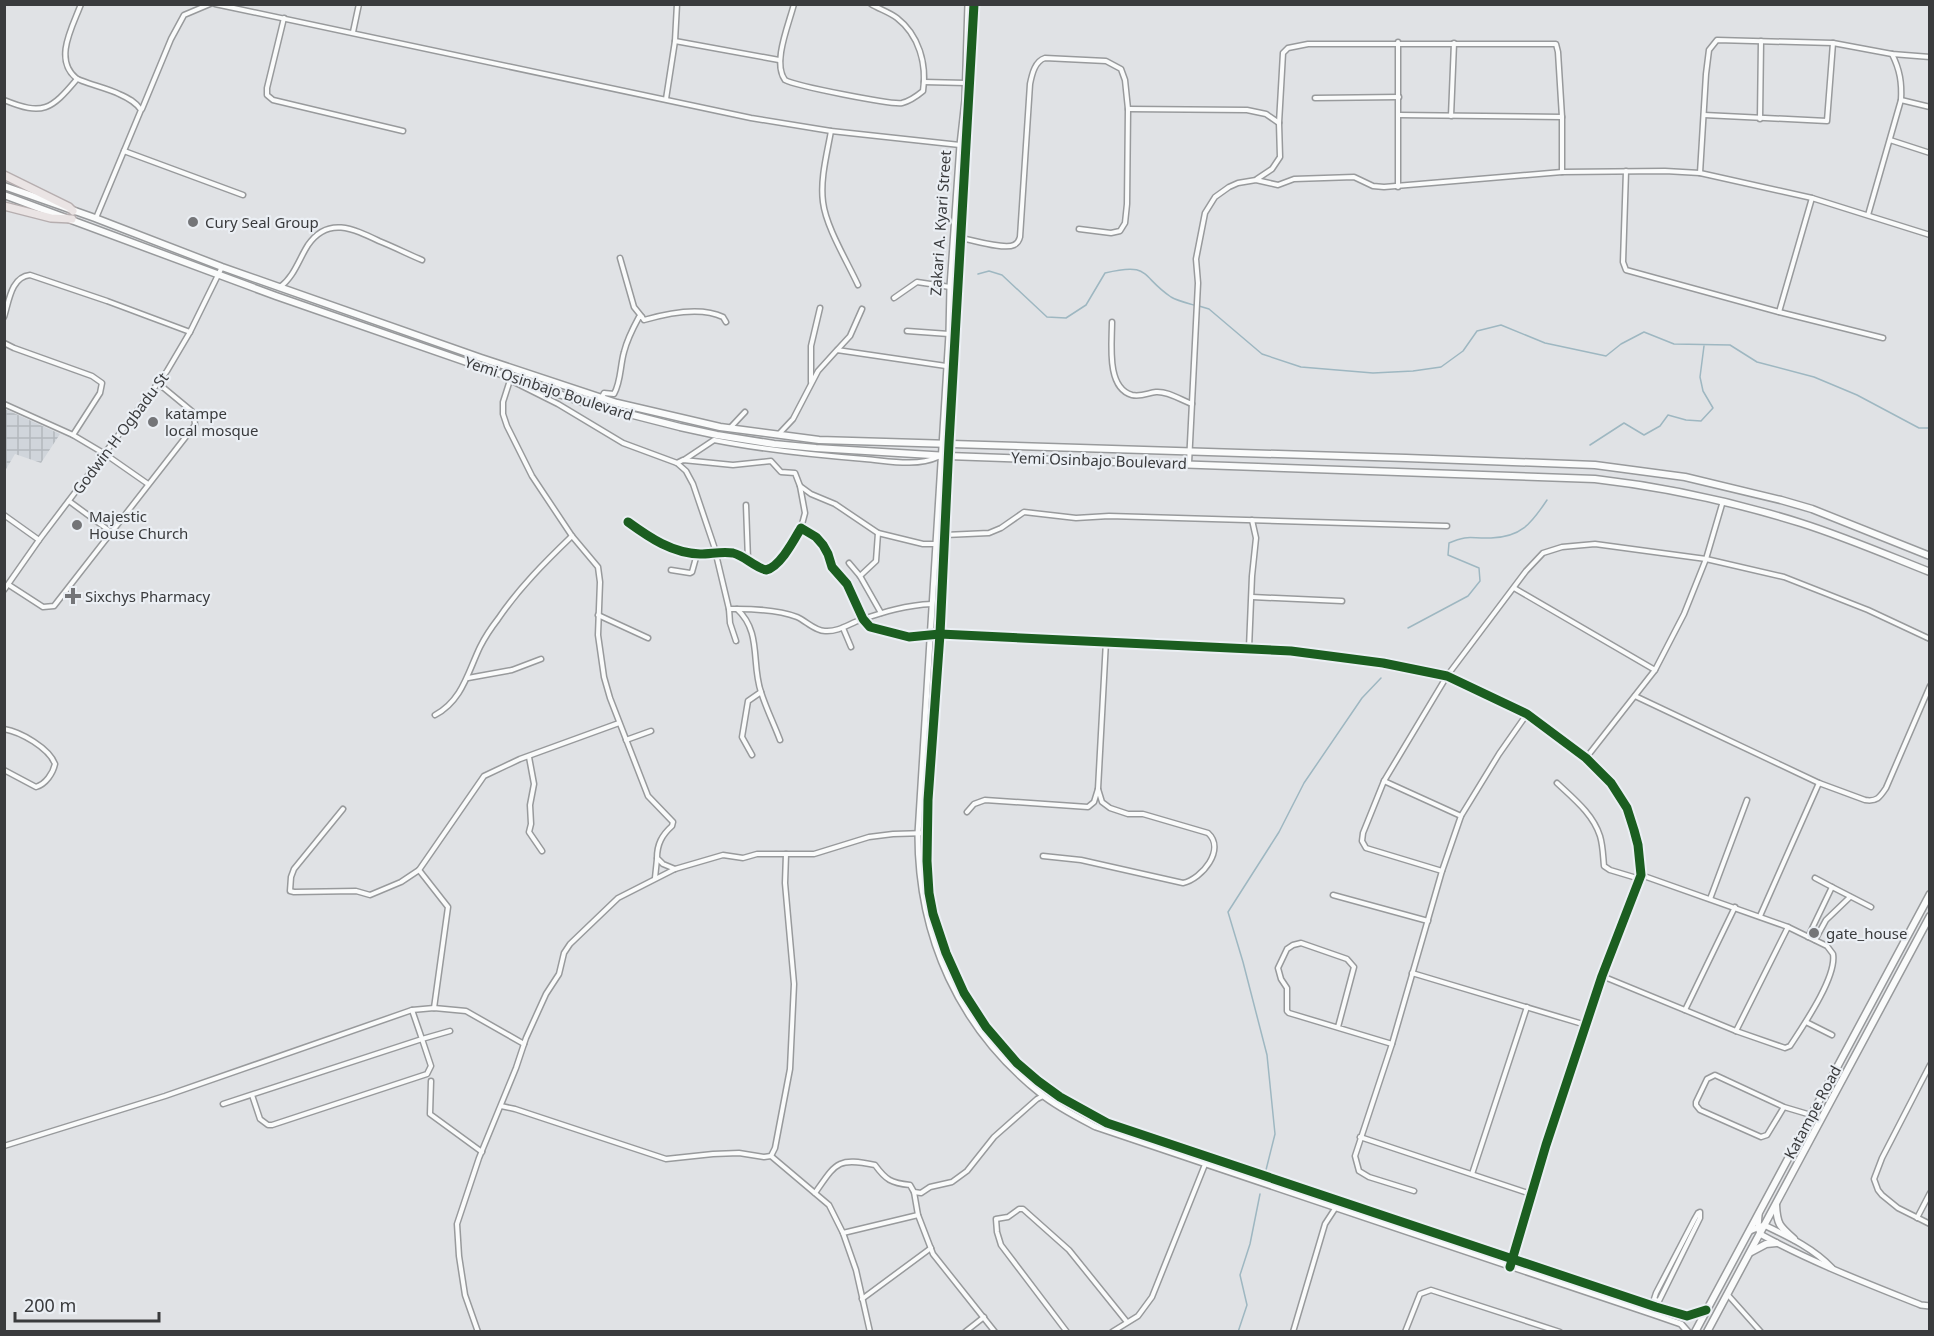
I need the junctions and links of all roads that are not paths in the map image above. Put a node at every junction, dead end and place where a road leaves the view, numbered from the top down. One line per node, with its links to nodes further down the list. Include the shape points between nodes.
1 (81, 4): 20 (street, via 65,56)
2 (210, 4): 30 (street, via 184,15)
3 (215, 4): 10 (street)
4 (359, 4): 11 (street)
5 (677, 4): 12 (street)
6 (794, 4): 19 (street)
7 (871, 4): 21 (street, via 896,17 912,36 923,61)
8 (968, 4): 22 (street, Zakari A. Kyari Street)
9 (974, 4): 40 (street, Zakari A. Kyari Street)
10 (284, 18): 11 (street); 37 (street, via 267,95 273,100)
11 (353, 32): 25 (street)
12 (675, 41): 19 (street); 25 (street)
13 (1761, 41): 15 (street); 31 (street, via 1717,40 1711,46); 35 (street)
14 (1398, 42): 16 (street); 23 (street); 36 (street, via 1308,44 1285,50 1281,58)
15 (1833, 43): 17 (street); 35 (street, via 1828,120)
16 (1454, 44): 33 (street); 34 (street, via 1556,44)
17 (1892, 54): 18 (street); 27 (street, via 1900,72)
18 (1929, 57)
19 (779, 60): 21 (street, via 780,73 790,83 896,103 920,94)
20 (76, 79): 26 (street, via 63,96 44,109 29,109); 30 (street, via 129,99)
21 (924, 82): 22 (street)
22 (966, 83): 40 (street, Zakari A. Kyari Street)
23 (1399, 97): 24 (street); 32 (street)
24 (1315, 98)
25 (666, 99): 38 (street)
26 (4, 100)
27 (1901, 100): 28 (street); 39 (street)
28 (1929, 107)
29 (1128, 109): 36 (street, via 1247,110 1261,112); 58 (street, via 1125,223 1120,231 1111,233); 60 (street, via 1125,80 1118,66 1106,61 1042,58 1030,84 1020,237 1011,246)
30 (141, 110): 41 (street)
31 (1704, 115): 35 (street); 45 (street)
32 (1399, 116): 33 (street); 49 (street)
33 (1451, 116): 34 (street)
34 (1562, 117): 44 (street)
35 (1760, 119)
36 (1280, 123): 47 (street, via 1280,157 1276,165)
37 (403, 131)
38 (831, 131): 40 (street); 65 (street, via 824,173 824,207)
39 (1890, 140): 42 (street); 55 (street)
40 (963, 146): 60 (street, Zakari A. Kyari Street); 67 (street, Zakari A. Kyari Street)
41 (124, 150): 51 (street); 56 (street)
42 (1929, 153)
43 (1626, 171): 44 (street); 45 (street); 71 (street, via 1626,270)
44 (1563, 172): 49 (street)
45 (1700, 172): 52 (street)
46 (4, 175): 54 (highway)
47 (1256, 180): 49 (street, via 1278,185 1294,179 1354,177 1377,187); 88 (street, via 1223,190 1208,207 1196,258)
48 (4, 186): 54 (main road, Yemi Osinbajo Boulevard)
49 (1398, 187)
50 (4, 195): 57 (main road, Yemi Osinbajo Boulevard)
51 (243, 195)
52 (1812, 198): 55 (street); 71 (street)
53 (4, 206): 57 (highway)
54 (73, 211): 56 (main road, Yemi Osinbajo Boulevard)
55 (1868, 215): 59 (street)
56 (95, 218): 63 (main road, Yemi Osinbajo Boulevard)
57 (72, 219): 64 (main road, Yemi Osinbajo Boulevard)
58 (1079, 229)
59 (1929, 235)
60 (961, 237): 93 (street, Zakari A. Kyari Street)
61 (620, 258): 73 (street, via 634,308)
62 (422, 260): 66 (street, via 355,230 336,227 311,241)
63 (222, 267): 64 (street, Godwin H Ogbadu St); 66 (main road, Yemi Osinbajo Boulevard)
64 (218, 275): 77 (street, Godwin H Ogbadu St); 83 (main road, Yemi Osinbajo Boulevard)
65 (858, 285)
66 (280, 287): 86 (main road, Yemi Osinbajo Boulevard)
67 (950, 287): 68 (street, via 917,282); 78 (street, Zakari A. Kyari Street)
68 (894, 298)
69 (820, 308): 84 (street, via 811,346)
70 (862, 309): 81 (street, via 850,336)
71 (1779, 312): 79 (street)
72 (4, 317): 77 (street, via 15,284 30,275)
73 (642, 317): 74 (street, via 644,320 667,314 708,312); 86 (street, via 624,352 618,387 614,394 604,393)
74 (726, 322)
75 (1112, 322): 88 (street, via 1112,370 1123,389 1136,395 1165,393)
76 (907, 331): 78 (street)
77 (190, 332): 85 (street, Godwin H Ogbadu St)
78 (949, 334): 82 (street, Zakari A. Kyari Street)
79 (1883, 338)
80 (4, 343): 91 (street, via 98,378 102,383)
81 (837, 350): 82 (street); 84 (street)
82 (946, 366): 93 (street, Zakari A. Kyari Street)
83 (511, 377): 96 (main road, Yemi Osinbajo Boulevard, via 582,402 717,435 816,448); 98 (street, via 618,440); 113 (street, via 503,408 510,434 532,476)
84 (811, 382): 92 (street, via 793,419)
85 (159, 384): 95 (street, Godwin H Ogbadu St); 100 (street, via 196,419)
86 (601, 398): 90 (main road, Yemi Osinbajo Boulevard)
87 (4, 404): 91 (street)
88 (1192, 404): 94 (street)
89 (745, 412): 90 (street)
90 (730, 428): 92 (main road, Yemi Osinbajo Boulevard)
91 (74, 435): 95 (street)
92 (778, 435): 93 (main road, Yemi Osinbajo Boulevard, via 819,440)
93 (946, 443): 94 (main road, Yemi Osinbajo Boulevard); 96 (street)
94 (1189, 452): 99 (street); 115 (main road, Yemi Osinbajo Boulevard, via 1595,465 1646,471 1791,503)
95 (105, 454): 100 (street); 102 (street, Godwin H Ogbadu St)
96 (945, 455): 97 (street, via 929,461 901,462 806,454 714,440); 99 (main road, Yemi Osinbajo Boulevard); 112 (street); 116 (street)
97 (683, 460): 98 (street); 101 (street, via 733,465 771,461 780,471 795,473)
98 (677, 463): 117 (street, via 693,484)
99 (1189, 463): 103 (main road, Yemi Osinbajo Boulevard, via 1595,480)
100 (148, 484): 110 (street)
101 (800, 486): 109 (street, via 805,513); 111 (street)
102 (69, 501): 110 (street); 114 (street, Godwin H Ogbadu St)
103 (1723, 501): 119 (main road, Yemi Osinbajo Boulevard, via 1802,523); 121 (street)
104 (746, 505): 122 (street)
105 (4, 515): 114 (street)
106 (1252, 520): 108 (street); 112 (street, via 1076,518 1024,512 989,533); 130 (street, via 1256,538)
107 (628, 522): 118 (street, via 663,545)
108 (1447, 526)
109 (801, 528): 122 (street, via 771,568 763,569); 137 (street, via 823,545)
110 (111, 532): 127 (street, via 54,606 43,607)
111 (878, 533): 116 (street); 126 (street, via 876,561)
112 (945, 535): 140 (street)
113 (573, 536): 136 (street, via 599,570); 150 (street, via 513,597 487,634)
114 (39, 540): 127 (street, Godwin H Ogbadu St)
115 (1894, 541): 119 (main road); 120 (main road, Yemi Osinbajo Boulevard)
116 (936, 544): 132 (street)
117 (716, 553): 118 (street); 122 (street, via 732,553); 133 (street)
118 (697, 554): 124 (street, via 692,572)
119 (1889, 555): 125 (main road, Yemi Osinbajo Boulevard)
120 (1929, 556)
121 (1706, 559): 128 (street, via 1595,544 1562,547 1543,553); 142 (street, via 1784,577); 148 (street)
122 (748, 560)
123 (849, 563): 126 (street)
124 (671, 570)
125 (1929, 572)
126 (860, 576): 135 (street)
127 (9, 585): 129 (street, Godwin H Ogbadu St)
128 (1514, 588): 148 (street); 149 (street)
129 (4, 590)
130 (1252, 597): 131 (street); 146 (street)
131 (1342, 601)
132 (932, 604): 135 (street); 139 (street)
133 (729, 609): 134 (street); 143 (street)
134 (737, 609): 138 (street, via 790,615 823,631); 152 (street, via 754,638)
135 (881, 613): 137 (street)
136 (598, 615): 141 (street); 156 (street, via 604,677)
137 (863, 619): 138 (street); 139 (street, via 870,627 909,637)
138 (843, 628): 145 (street)
139 (930, 634): 140 (street); 174 (street)
140 (940, 634): 144 (street); 173 (street)
141 (648, 638)
142 (1929, 639)
143 (736, 641)
144 (1106, 641): 146 (street); 168 (street)
145 (851, 647)
146 (1249, 648): 149 (street, via 1350,658)
147 (541, 659): 150 (street, via 513,670)
148 (1655, 670): 153 (street)
149 (1447, 676): 154 (street); 165 (street)
150 (467, 678): 155 (street, via 448,708)
151 (1929, 686): 167 (street, via 1879,798 1865,800)
152 (761, 692): 160 (street); 161 (street, via 748,700 742,734)
153 (1635, 696): 163 (street); 167 (street)
154 (1527, 714): 163 (street); 172 (street)
155 (435, 715)
156 (619, 723): 159 (street); 162 (street)
157 (4, 729): 164 (street, via 45,749 55,764 49,777 36,787)
158 (651, 731): 159 (street)
159 (626, 740): 178 (street, via 648,796 673,822 659,841)
160 (780, 740)
161 (752, 755)
162 (529, 757): 175 (street, via 534,784 529,832); 180 (street, via 484,776)
163 (1586, 758): 182 (street, via 1611,783 1627,808 1638,845)
164 (4, 770)
165 (1384, 781): 172 (street); 181 (street, via 1363,833 1364,845)
166 (1557, 783): 182 (street, via 1593,821 1602,843 1604,866)
167 (1819, 783): 193 (street)
168 (1098, 789): 171 (street, via 1088,807 986,800 974,804); 177 (street, via 1110,808 1208,833 1214,838 1215,849 1203,870 1183,883 1081,860)
169 (1747, 800): 189 (street)
170 (343, 809): 180 (street, via 294,869 290,891 356,891 370,895)
171 (967, 812)
172 (1461, 816): 181 (street)
173 (927, 833): 174 (street); 227 (street, via 929,893 946,952 964,993 1017,1063 1060,1097 1107,1123)
174 (918, 834): 176 (street, via 880,835 814,854); 218 (street, via 925,912 954,993 989,1044)
175 (542, 851)
176 (786, 854): 179 (street, via 740,858 727,854); 226 (street, via 794,984 790,1069)
177 (1043, 856)
178 (657, 858): 179 (street); 184 (street)
179 (675, 869): 184 (street)
180 (420, 870): 203 (street, via 448,907)
181 (1442, 871): 196 (street)
182 (1641, 877): 189 (street); 201 (street)
183 (1815, 878): 185 (street)
184 (655, 879): 213 (street, via 618,898 570,944)
185 (1832, 887): 188 (street); 192 (street)
186 (1929, 894): 222 (main road, Katampe Road)
187 (1333, 895): 196 (street)
188 (1850, 897): 191 (street); 195 (street)
189 (1710, 898): 190 (street)
190 (1735, 907): 193 (street); 205 (street)
191 (1870, 907)
192 (1818, 915): 195 (street); 198 (street)
193 (1760, 916): 197 (street)
194 (1929, 916): 236 (main road, Katampe Road)
195 (1826, 920): 199 (street)
196 (1428, 921): 200 (street)
197 (1788, 927): 198 (street); 210 (street)
198 (1808, 937): 199 (street)
199 (1815, 940): 206 (street, via 1830,949 1834,960)
200 (1412, 973): 202 (street); 214 (street)
201 (1602, 976): 205 (street); 207 (street)
202 (1527, 1007): 207 (street); 229 (street)
203 (434, 1008): 204 (street); 213 (street, via 466,1011)
204 (411, 1010): 212 (street); 224 (street, via 165,1096)
205 (1685, 1010): 210 (street)
206 (1806, 1022): 210 (street, via 1785,1048); 211 (street)
207 (1586, 1025): 234 (street)
208 (1338, 1027): 208 (street, via 1287,1011 1287,988 1278,968 1293,945 1301,943 1347,959 1354,967); 214 (street)
209 (450, 1031): 212 (street)
210 (1736, 1031)
211 (1832, 1035)
212 (422, 1039): 217 (street); 217 (street, via 431,1066 427,1074 272,1125 260,1119)
213 (524, 1044): 220 (street)
214 (1392, 1044): 223 (street)
215 (1929, 1065): 240 (street, via 1874,1179 1882,1195)
216 (431, 1082): 225 (street, via 430,1114)
217 (252, 1095): 219 (street)
218 (1043, 1096): 228 (street, via 1095,1127); 231 (street, via 994,1137 967,1172 952,1182)
219 (223, 1104)
220 (501, 1106): 225 (street); 226 (street, via 666,1160 739,1153)
221 (1784, 1107): 221 (street, via 1715,1075 1707,1078 1696,1102 1700,1110 1761,1137 1767,1135); 222 (street)
222 (1811, 1115): 239 (main road, Katampe Road)
223 (1360, 1137): 229 (street); 230 (street, via 1355,1156 1359,1171)
224 (4, 1146)
225 (482, 1152): 260 (street, via 457,1224 465,1295)
226 (771, 1156): 233 (street)
227 (1208, 1157): 228 (street); 235 (street)
228 (1205, 1164): 237 (street); 259 (street, via 1152,1298 1138,1316)
229 (1472, 1174): 234 (street)
230 (1414, 1191)
231 (914, 1192): 233 (street, via 910,1185 894,1184 882,1176 875,1165 845,1161 832,1169); 238 (street)
232 (1929, 1192): 240 (street)
233 (815, 1193): 244 (street, via 829,1205)
234 (1531, 1194): 250 (street)
235 (1340, 1201): 237 (street); 250 (street)
236 (1776, 1204): 242 (main road, Katampe Road); 245 (main road, via 1780,1227)
237 (1335, 1209): 251 (street); 266 (street, via 1325,1224)
238 (918, 1215): 244 (street); 248 (street)
239 (1759, 1215): 242 (street); 243 (main road, Katampe Road)
240 (1917, 1218): 241 (street)
241 (1929, 1224)
242 (1761, 1228): 243 (street); 245 (street); 246 (street); 249 (main road, Katampe Road)
243 (1750, 1232): 257 (main road, Katampe Road)
244 (843, 1233): 254 (street)
245 (1794, 1239): 252 (street)
246 (1776, 1243): 249 (main road, via 1758,1247); 252 (street)
247 (1684, 1244): 247 (street, via 1700,1218 1700,1212 1698,1214); 255 (street, via 1654,1298)
248 (930, 1248): 254 (street); 258 (street)
249 (1749, 1255): 253 (main road, Katampe Road)
250 (1512, 1258): 251 (street); 255 (street)
251 (1510, 1267): 269 (street, via 1681,1324)
252 (1835, 1271): 256 (street)
253 (1728, 1295): 271 (main road, Katampe Road); 272 (street)
254 (862, 1299): 261 (street)
255 (1657, 1304): 257 (street, via 1687,1316)
256 (1929, 1306)
257 (1706, 1310): 270 (main road, Katampe Road)
258 (984, 1317): 262 (street); 263 (street)
259 (1127, 1322): 264 (street, via 1069,1250 1023,1209 996,1219 1001,1245); 265 (street)
260 (478, 1332)
261 (870, 1332)
262 (965, 1332)
263 (994, 1332)
264 (1067, 1332)
265 (1112, 1332)
266 (1293, 1332)
267 (1405, 1332): 268 (street, via 1420,1294 1431,1290)
268 (1560, 1332)
269 (1688, 1332)
270 (1695, 1332)
271 (1707, 1332)
272 (1761, 1332)

